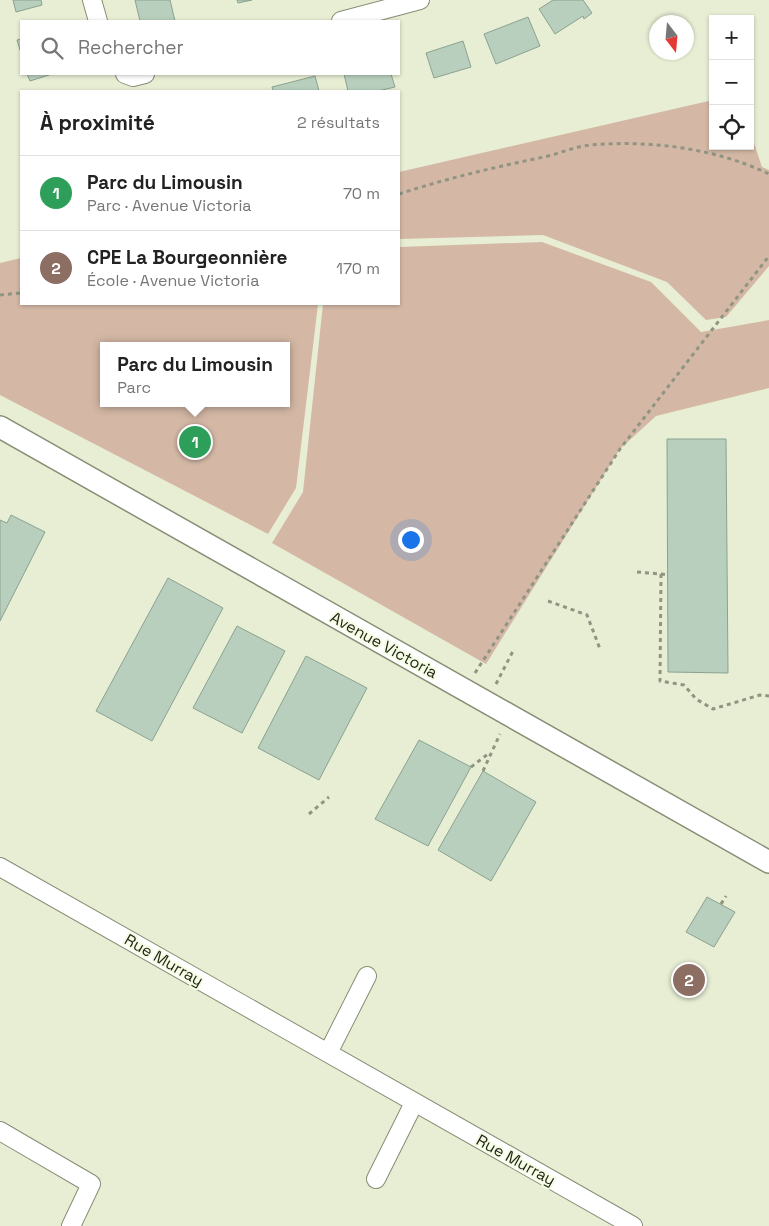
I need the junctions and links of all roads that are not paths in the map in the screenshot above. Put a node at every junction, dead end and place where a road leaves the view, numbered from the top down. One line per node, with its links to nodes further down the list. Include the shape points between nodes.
1 (92, 0): 3 (street)
2 (420, 0): 4 (street)
3 (98, 20)
4 (345, 20)
5 (128, 75): 6 (street)
6 (141, 75)
7 (0, 427): 8 (street, Avenue Victoria)
8 (769, 862)
9 (0, 867): 11 (street, Rue Murray)
10 (367, 976): 11 (street)
11 (328, 1053): 12 (street, Rue Murray)
12 (414, 1103): 14 (street); 15 (street, Rue Murray)
13 (0, 1131): 16 (street, via 91,1184)
14 (376, 1179)
15 (615, 1222): 17 (street, Rue Murray)
16 (71, 1226)
17 (633, 1226)

